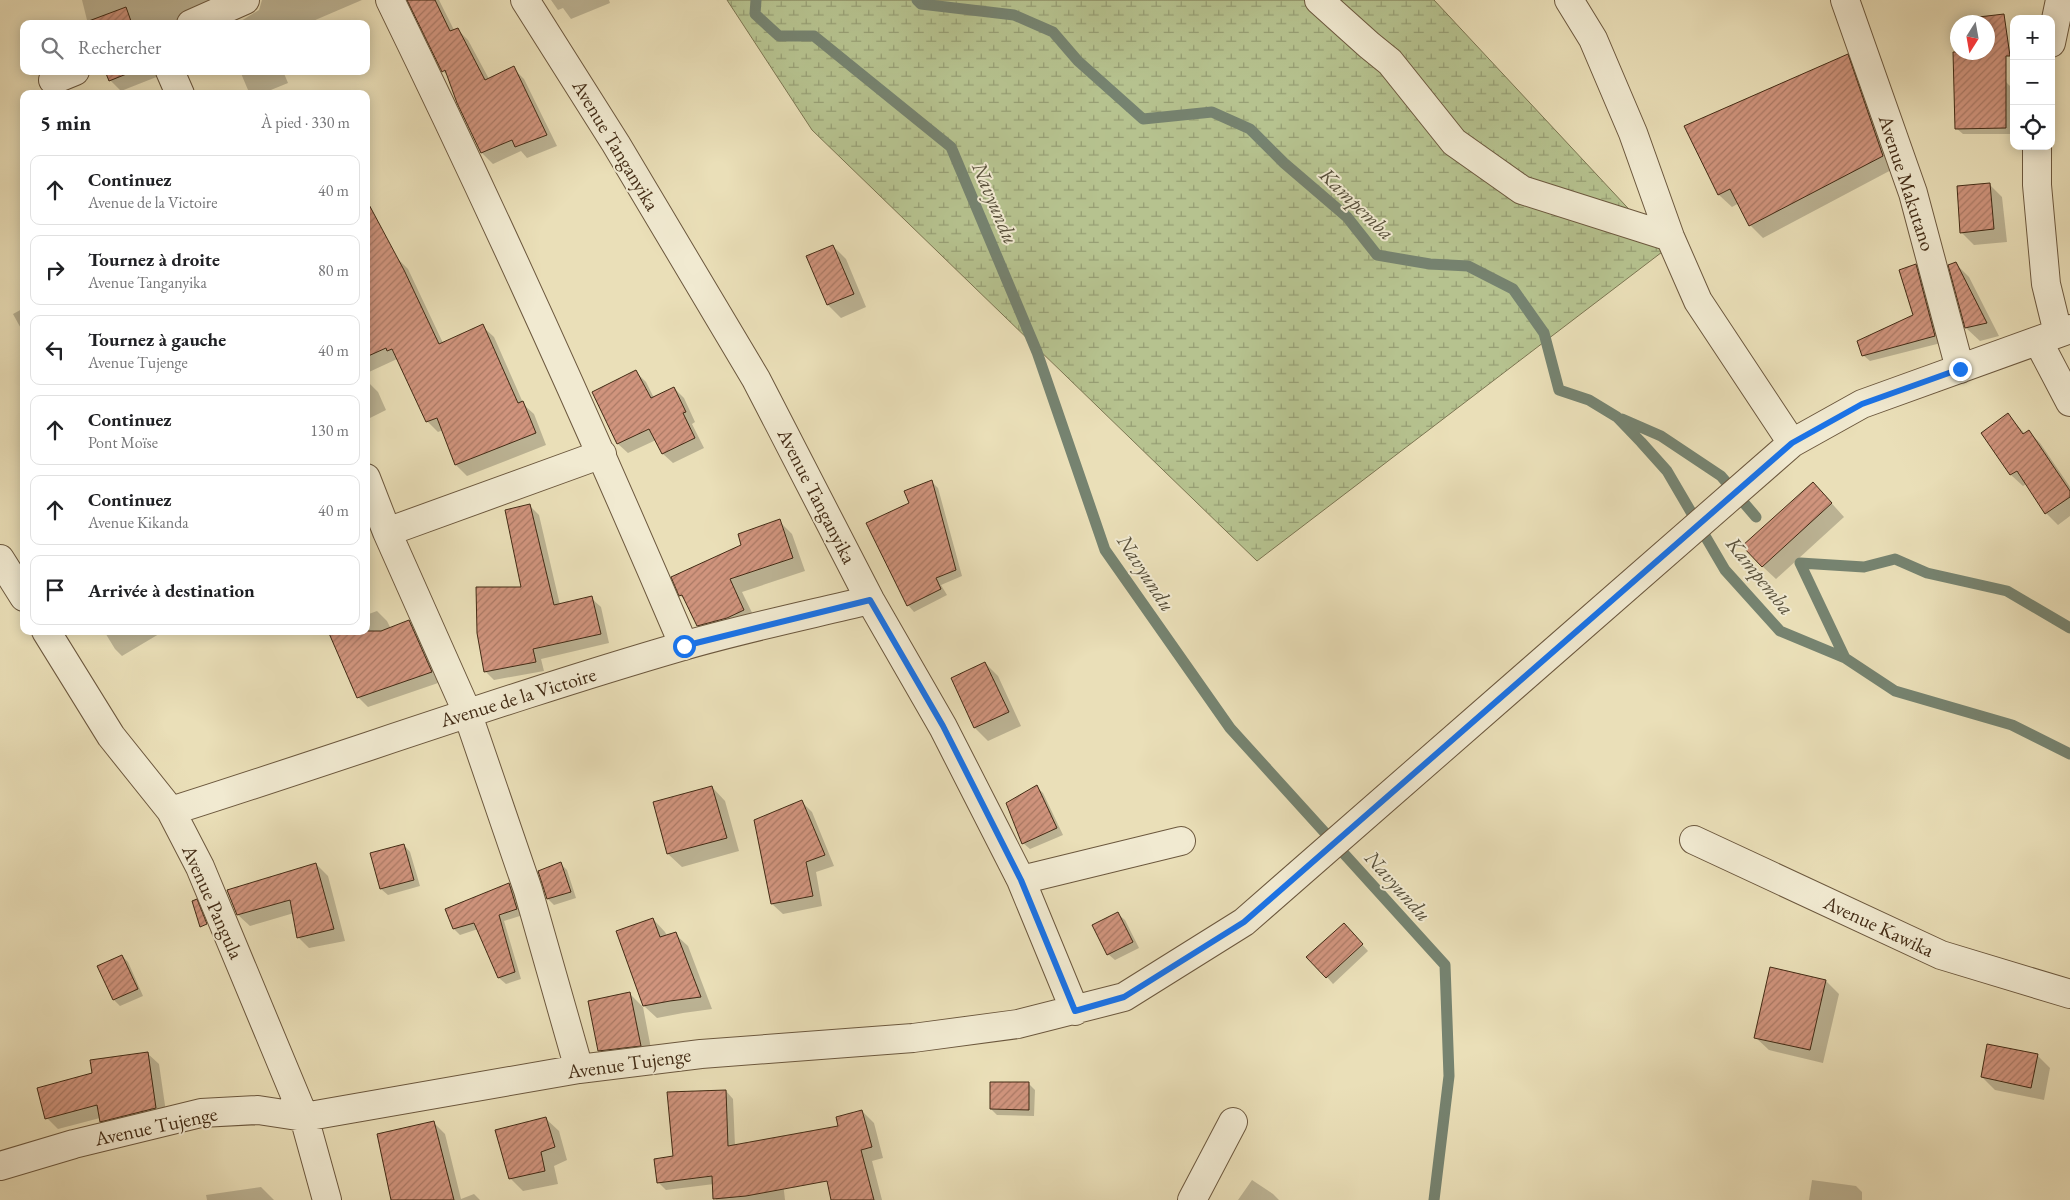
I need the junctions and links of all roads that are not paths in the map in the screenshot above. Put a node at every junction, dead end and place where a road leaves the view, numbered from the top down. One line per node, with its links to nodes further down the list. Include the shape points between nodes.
1 (245, 0): 8 (street)
2 (390, 0): 18 (street)
3 (525, 0): 23 (street, Avenue Tanganyika, via 616,144 756,379)
4 (1319, 0): 13 (street, via 1390,62 1454,142 1522,190)
5 (1569, 0): 13 (street, via 1593,39 1633,134)
6 (1845, 0): 15 (street, Avenue Makutano, via 1913,193)
7 (2060, 0): 9 (street)
8 (200, 20)
9 (2055, 24)
10 (172, 75): 11 (street)
11 (178, 90)
12 (2037, 150): 14 (street, via 2046,284)
13 (1670, 238): 17 (street, via 1698,301)
14 (2055, 334): 15 (street, Avenue Tujenge); 16 (street)
15 (1960, 369): 17 (street, Avenue Tujenge, via 1862,404)
16 (2070, 402)
17 (1792, 443): 32 (street, Avenue Tujenge, via 1244,922 1124,997)
18 (602, 454): 20 (street); 25 (street)
19 (370, 488): 20 (street)
20 (387, 532): 26 (street)
21 (0, 559): 22 (street)
22 (20, 591)
23 (870, 600): 25 (street, Avenue de la Victoire); 30 (street, Avenue Tanganyika, via 943,726)
24 (48, 635): 27 (street, Avenue Pangula, via 111,736)
25 (684, 646): 26 (street, Avenue de la Victoire)
26 (467, 712): 27 (street, Avenue de la Victoire); 33 (street, via 528,890)
27 (171, 811): 34 (street, Avenue Pangula, via 200,867)
28 (1694, 840): 31 (street, Avenue Kawika, via 1940,955)
29 (1180, 841): 30 (street)
30 (1021, 880): 32 (street, Avenue Tanganyika)
31 (2070, 994)
32 (1075, 1011): 33 (street, Avenue Tujenge, via 1018,1024 913,1038 710,1053)
33 (579, 1069): 34 (street, Avenue Tujenge)
34 (304, 1117): 36 (street, Avenue Tujenge, via 258,1110 201,1113); 37 (street, Avenue Pangula)
35 (1233, 1122): 38 (street)
36 (0, 1166)
37 (327, 1200)
38 (1192, 1200)

